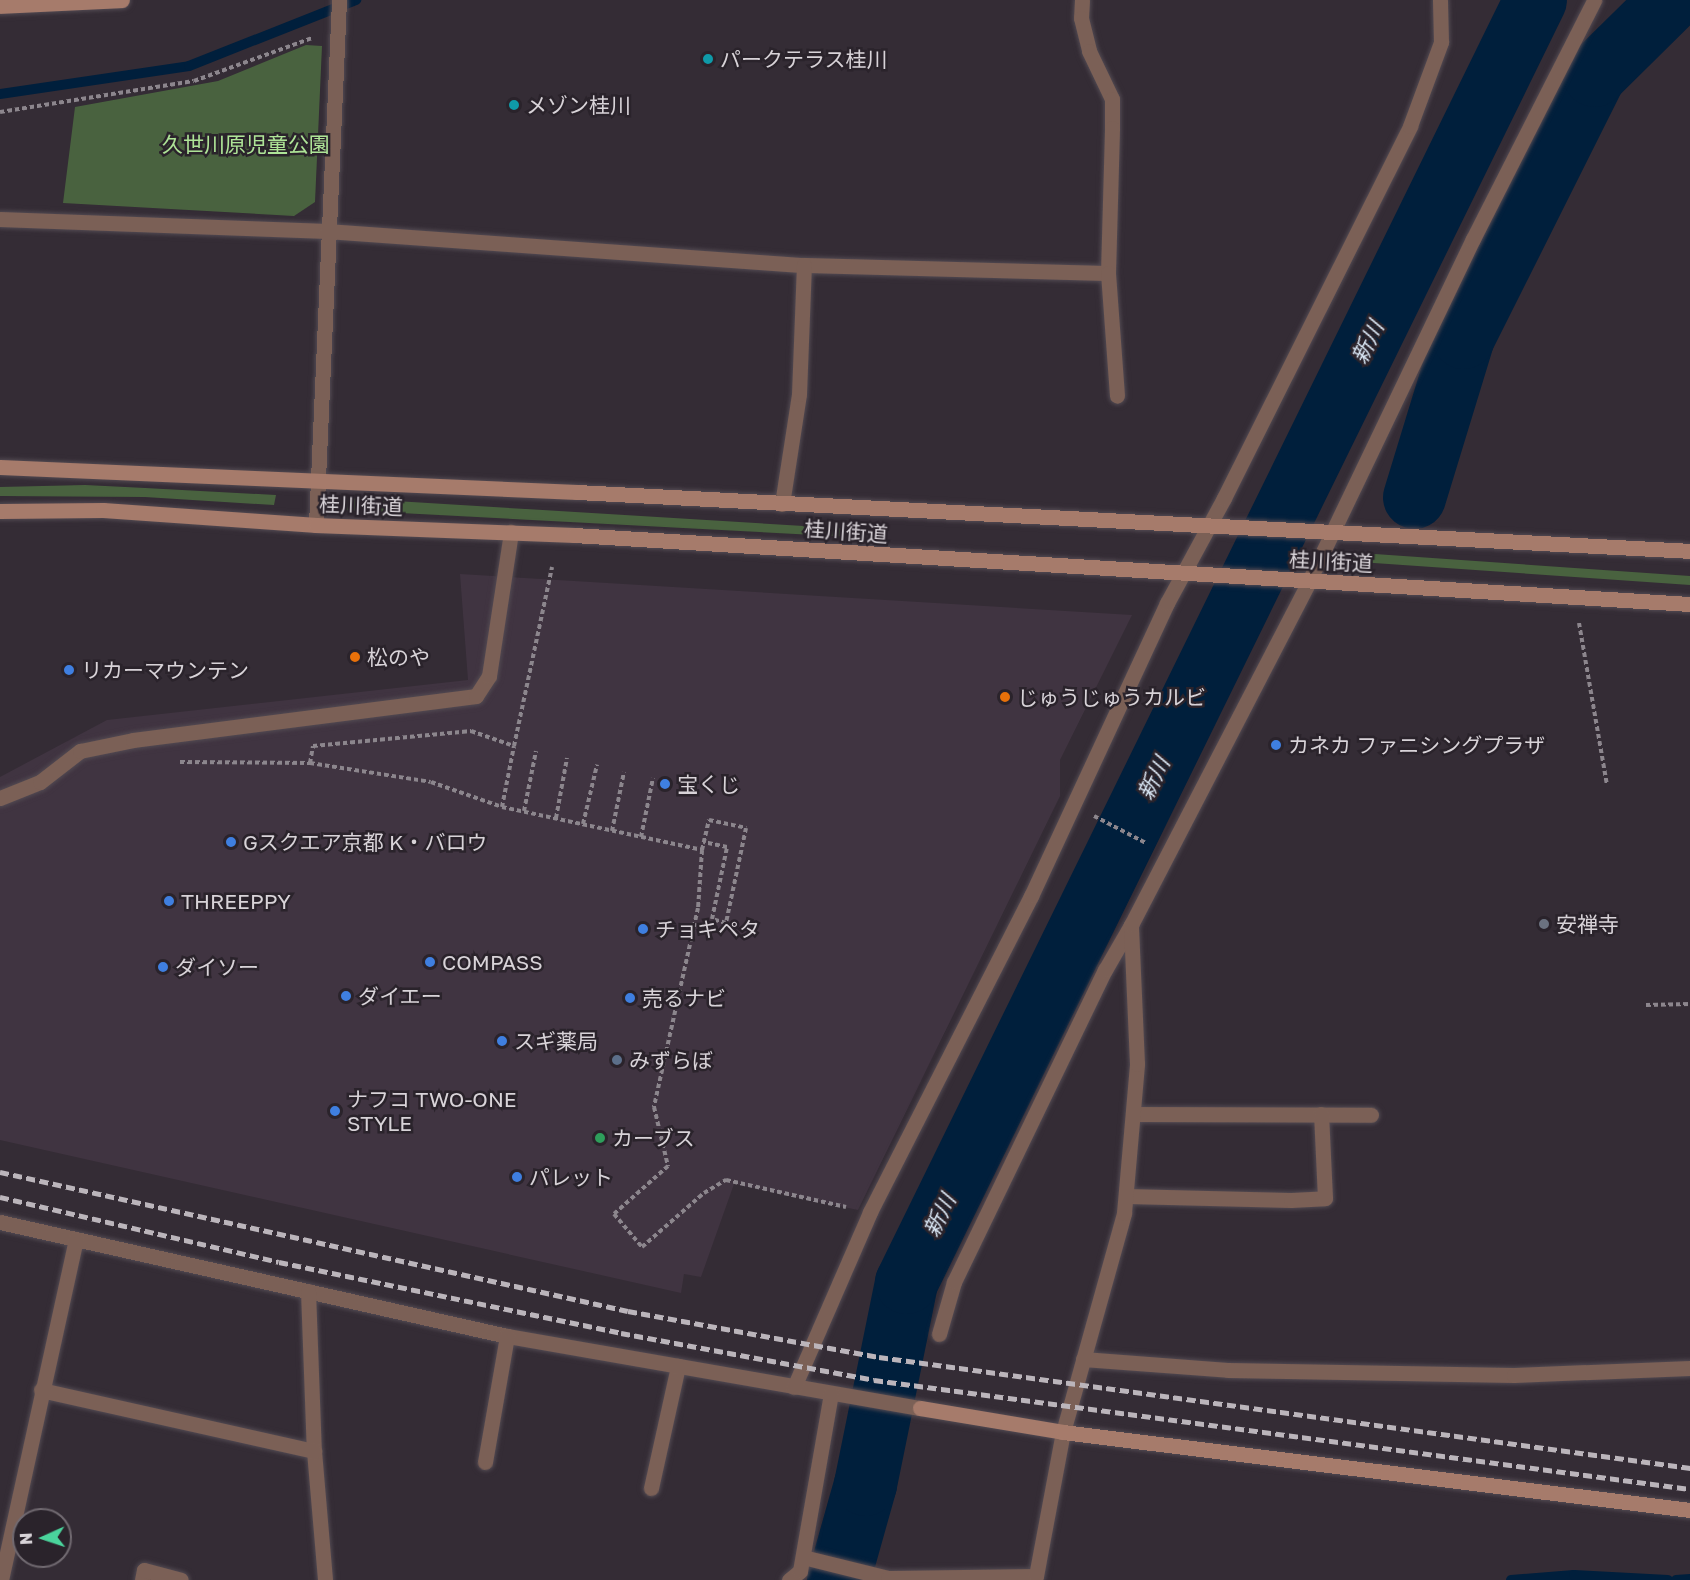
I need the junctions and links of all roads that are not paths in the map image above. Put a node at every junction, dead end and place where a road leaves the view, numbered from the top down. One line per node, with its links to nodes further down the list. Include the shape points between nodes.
1 (122, 0): 6 (street)
2 (339, 0): 8 (street)
3 (1082, 0): 10 (street, via 1081,18 1089,51 1113,99)
4 (1440, 0): 17 (street, via 1441,42 1410,126)
5 (1594, 0): 19 (street, via 1504,175)
6 (0, 6)
7 (0, 219): 8 (street)
8 (327, 231): 9 (street); 13 (street)
9 (804, 265): 10 (street); 14 (street, via 799,394)
10 (1108, 273): 11 (street)
11 (1117, 396)
12 (0, 467): 13 (street, 桂川街道)
13 (317, 482): 14 (street, 桂川街道); 16 (street)
14 (782, 504): 17 (street, 桂川街道)
15 (0, 511): 16 (street, 桂川街道, via 102,510)
16 (316, 525): 18 (street, 桂川街道)
17 (1207, 526): 19 (street, 桂川街道); 21 (street)
18 (511, 532): 21 (street, 桂川街道); 24 (street, via 489,676 476,696 80,750 40,782)
19 (1333, 532): 20 (street, 桂川街道); 22 (street)
20 (1690, 551)
21 (1183, 574): 22 (street, 桂川街道); 38 (street, via 870,1212)
22 (1309, 581): 23 (street, 桂川街道); 25 (street)
23 (1690, 604)
24 (0, 798)
25 (1131, 925): 26 (street, via 1137,1064); 33 (street, via 1105,969 954,1282)
26 (1135, 1114): 27 (street); 29 (street)
27 (1321, 1114): 28 (street); 29 (street, via 1325,1198)
28 (1371, 1115)
29 (1126, 1196): 35 (street)
30 (0, 1222): 31 (street)
31 (76, 1239): 32 (street); 39 (street)
32 (308, 1291): 34 (street); 42 (street)
33 (939, 1334)
34 (507, 1336): 36 (street); 43 (street)
35 (1083, 1359): 37 (street, via 1228,1370 1514,1375); 41 (street)
36 (678, 1366): 38 (street); 44 (street)
37 (1690, 1368)
38 (794, 1387): 40 (street)
39 (41, 1390): 42 (street); 48 (street)
40 (831, 1394): 41 (street); 46 (street)
41 (1063, 1432): 45 (street); 47 (street, via 1036,1576)
42 (314, 1451): 51 (street)
43 (485, 1462)
44 (651, 1488)
45 (1690, 1510)
46 (808, 1559): 47 (street); 52 (street)
47 (886, 1578)
48 (1, 1580)
49 (142, 1580): 50 (street, via 144,1570)
50 (181, 1580)
51 (325, 1580)
52 (789, 1580)

